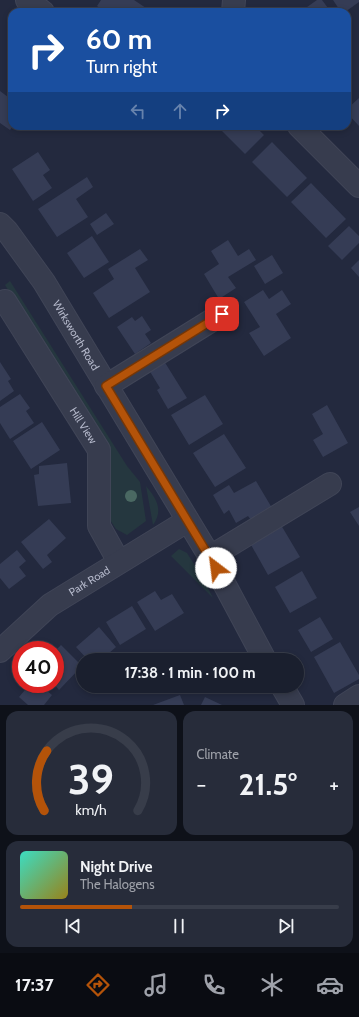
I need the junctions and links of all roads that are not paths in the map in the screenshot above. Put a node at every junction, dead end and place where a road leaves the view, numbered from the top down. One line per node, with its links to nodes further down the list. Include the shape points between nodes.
1 (27, 0): 2 (street)
2 (38, 8)
3 (303, 130): 4 (street)
4 (359, 186)
5 (0, 224): 8 (street, Wirksworth Road, via 44,282)
6 (5, 301): 12 (street, Hill View, via 99,450 99,526)
7 (222, 314): 8 (street)
8 (106, 386): 10 (street, Wirksworth Road)
9 (330, 484): 11 (street)
10 (187, 521): 11 (street, Wirksworth Road); 12 (street, Park Road)
11 (210, 557): 14 (street, Wirksworth Road)
12 (119, 562): 13 (street, Park Road, via 50,605)
13 (0, 651)
14 (261, 653)
15 (286, 693): 17 (street)
16 (359, 696): 18 (street)
17 (293, 705)
18 (345, 705)

